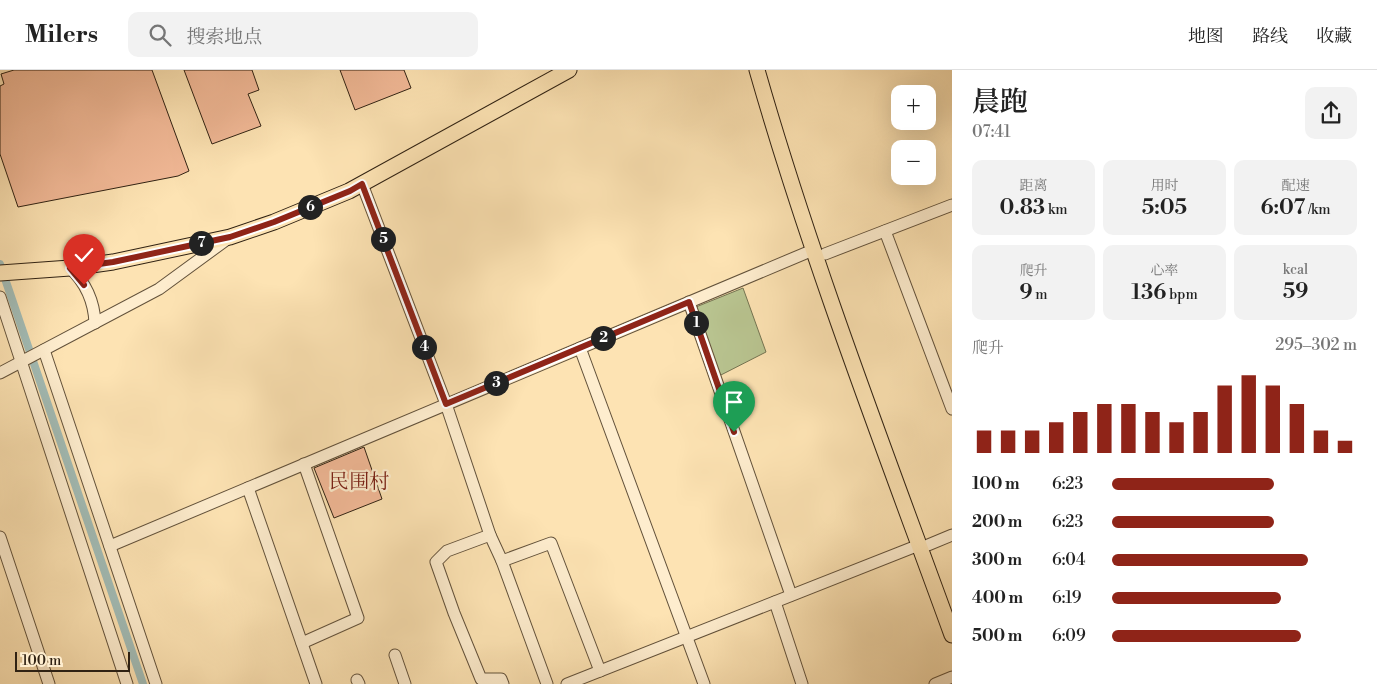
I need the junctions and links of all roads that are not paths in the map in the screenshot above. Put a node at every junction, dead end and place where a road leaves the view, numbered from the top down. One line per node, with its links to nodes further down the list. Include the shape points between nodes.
1 (553, 70): 11 (main road, via 366,175 257,222 140,253)
2 (568, 70): 5 (main road)
3 (757, 70): 9 (main road, via 781,155)
4 (765, 70): 9 (main road)
5 (362, 184): 8 (main road); 19 (street)
6 (952, 206): 7 (street)
7 (885, 231): 9 (street); 20 (street)
8 (230, 237): 10 (main road); 14 (street, via 159,289)
9 (819, 252): 13 (street); 26 (main road)
10 (70, 268): 11 (main road); 14 (street, via 88,291)
11 (6, 270)
12 (0, 297): 17 (street)
13 (689, 302): 15 (street); 29 (street)
14 (95, 323): 16 (street)
15 (580, 348): 19 (street); 33 (street)
16 (41, 351): 17 (street); 27 (street)
17 (24, 360): 18 (street); 39 (street)
18 (0, 373)
19 (446, 404): 21 (street); 23 (street)
20 (952, 409)
21 (304, 464): 22 (street); 34 (street, via 358,618)
22 (248, 488): 27 (street); 34 (street)
23 (490, 535): 28 (street); 43 (street, via 447,551 436,562 482,679 501,679)
24 (952, 535): 26 (street)
25 (0, 537): 38 (street)
26 (924, 545): 29 (street); 31 (main road); 32 (main road)
27 (110, 546): 40 (street)
28 (502, 561): 36 (street, via 551,544); 44 (street)
29 (791, 595): 30 (street)
30 (775, 602): 33 (street); 47 (street)
31 (952, 612)
32 (952, 635)
33 (686, 637): 36 (street); 46 (street)
34 (302, 643): 41 (street)
35 (395, 655): 42 (street)
36 (600, 671): 45 (street)
37 (952, 677): 48 (street)
38 (49, 684)
39 (127, 684)
40 (156, 684)
41 (316, 684)
42 (405, 684)
43 (503, 684)
44 (547, 684)
45 (567, 684)
46 (704, 684)
47 (802, 684)
48 (935, 684)

